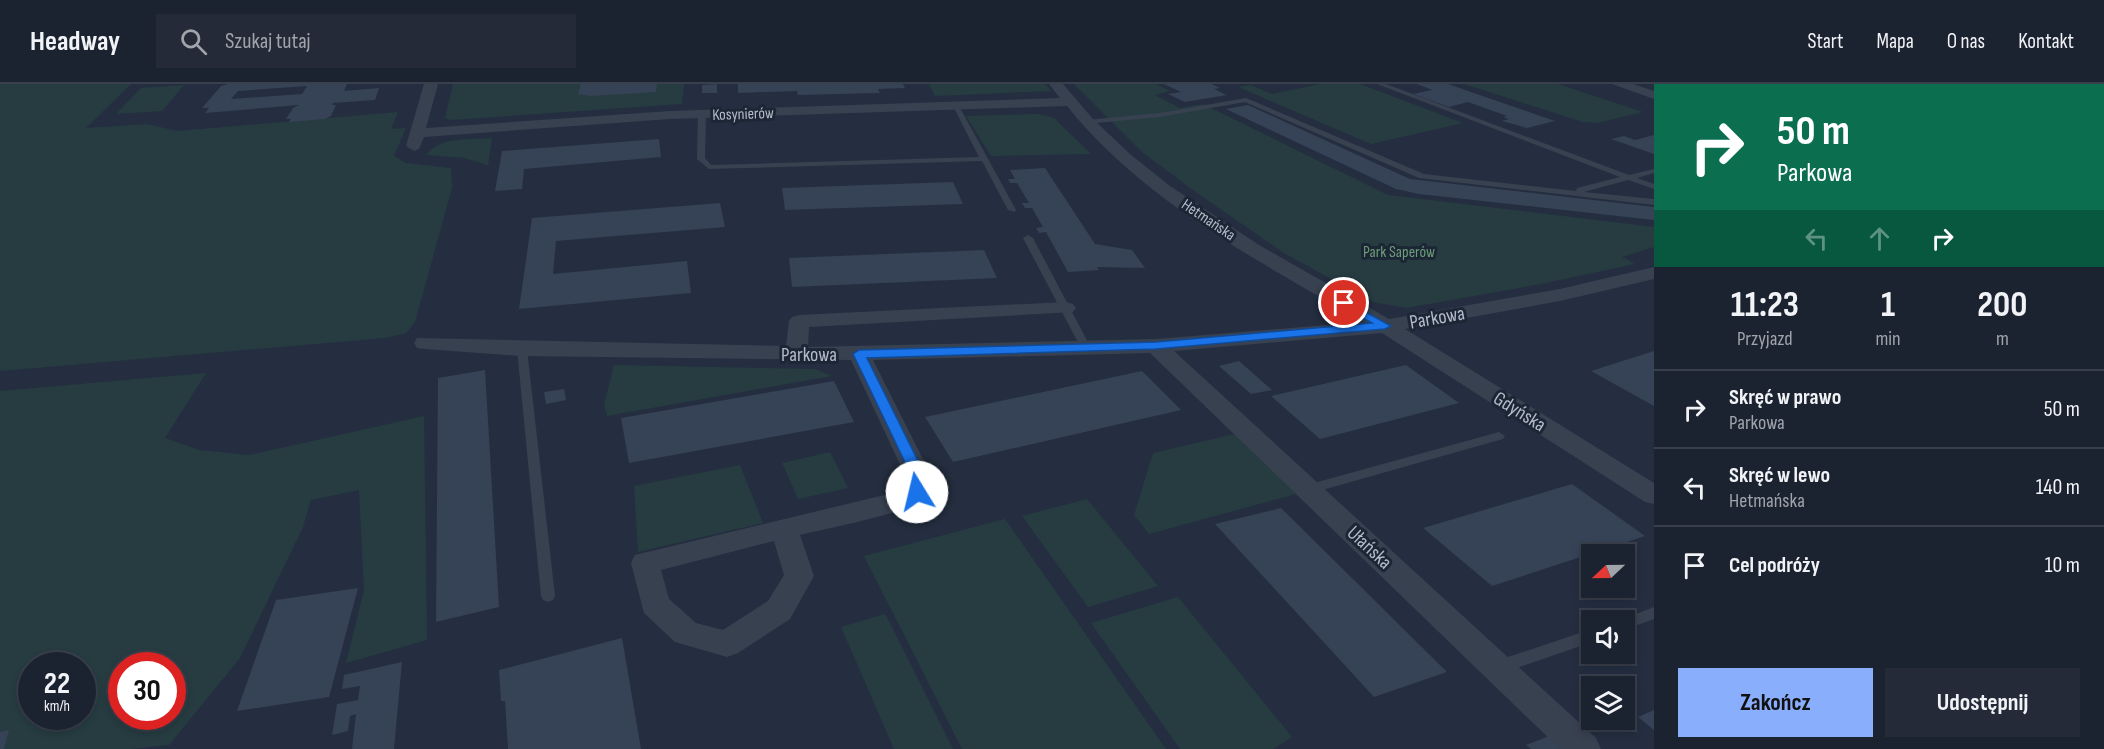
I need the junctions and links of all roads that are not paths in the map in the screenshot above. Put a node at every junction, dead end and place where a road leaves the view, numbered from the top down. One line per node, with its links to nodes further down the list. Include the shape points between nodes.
1 (431, 84): 8 (street, Kosynierów, via 416,140)
2 (1056, 84): 6 (street, Hetmańska)
3 (1380, 84): 12 (lane)
4 (1619, 84): 5 (street)
5 (1654, 95)
6 (1068, 102): 7 (street, Kosynierów); 9 (street, Hetmańska)
7 (956, 106): 8 (street, Kosynierów); 10 (lane)
8 (702, 114): 10 (lane, via 701,159 709,167)
9 (1086, 122): 14 (lane, via 1160,115 1246,100 1422,176); 21 (street, Hetmańska, via 1177,197 1269,258)
10 (985, 159): 16 (lane)
11 (1654, 171): 12 (lane)
12 (1629, 177): 13 (lane); 14 (lane)
13 (1654, 187)
14 (1571, 193): 15 (lane)
15 (1654, 202)
16 (1012, 210)
17 (1028, 238): 20 (lane)
18 (1645, 275): 19 (street); 21 (street, Parkowa, via 1560,295)
19 (1654, 286)
20 (1066, 308): 24 (lane); 26 (street, via 799,321)
21 (1385, 326): 23 (street, Parkowa); 30 (street, Gdyńska)
22 (425, 343): 25 (street, Parkowa)
23 (1156, 346): 24 (street, Parkowa); 29 (street, Ułańska)
24 (1086, 348): 27 (street, Parkowa)
25 (522, 349): 26 (street, Parkowa); 32 (lane)
26 (796, 354): 27 (street, Parkowa)
27 (859, 354): 31 (street, via 918,475 917,492 905,499)
28 (1499, 436): 29 (lane)
29 (1308, 489): 36 (street, Ułańska)
30 (1654, 495)
31 (784, 529): 31 (street, via 645,562 655,605 686,633 727,644 779,610 799,576)
32 (548, 596)
33 (1654, 613): 34 (lane)
34 (1635, 620)
35 (1581, 639): 36 (lane)
36 (1498, 668): 37 (street, Ułańska)
37 (1584, 749)

